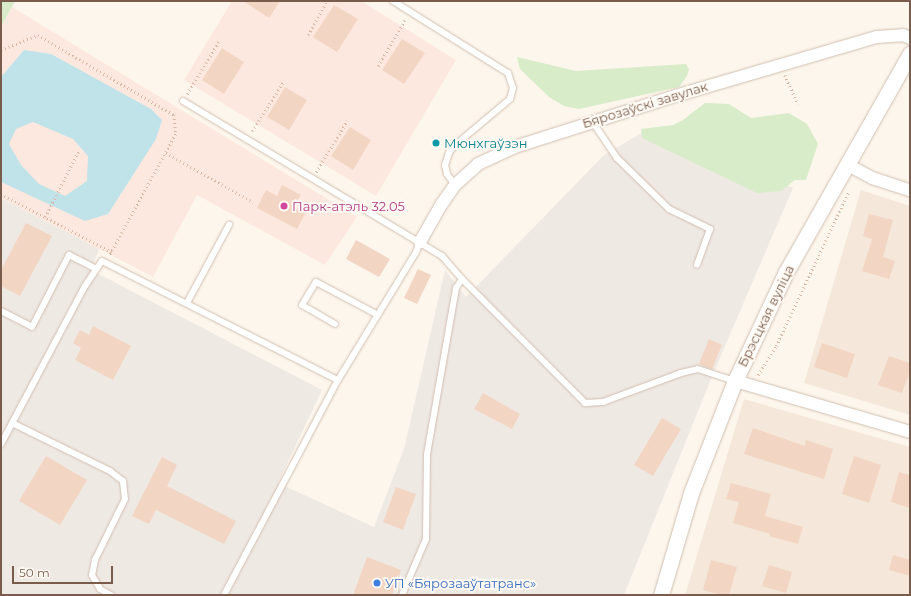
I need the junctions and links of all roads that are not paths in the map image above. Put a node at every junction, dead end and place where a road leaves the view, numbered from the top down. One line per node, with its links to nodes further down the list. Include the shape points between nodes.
1 (393, 1): 7 (lane, via 508,73 513,88 510,100 454,146 449,153 445,165 447,174)
2 (910, 38): 5 (street, Бярозаўскі завулак, via 902,35 877,37)
3 (910, 54): 6 (street, Брэсцкая вуліца)
4 (183, 101): 10 (lane)
5 (592, 121): 7 (street, Бярозаўскі завулак, via 515,147 484,161); 11 (lane, via 617,158 669,209 710,229)
6 (853, 168): 8 (street, via 872,178); 19 (street, Брэсцкая вуліца, via 786,272)
7 (455, 185): 10 (street, Бярозаўскі завулак)
8 (910, 190)
9 (229, 225): 14 (lane)
10 (420, 242): 13 (lane, via 442,256); 16 (lane)
11 (697, 265)
12 (96, 269): 14 (lane, via 102,261); 15 (lane, via 69,256 32,327); 20 (lane)
13 (462, 279): 19 (lane, via 585,403 603,402 698,369); 25 (lane, via 456,288 427,455 426,539)
14 (187, 303): 18 (lane)
15 (1, 311)
16 (378, 315): 17 (lane, via 316,282 302,305); 18 (lane)
17 (335, 324)
18 (338, 380): 24 (lane)
19 (735, 381): 21 (street); 26 (street, Брэсцкая вуліца, via 691,493)
20 (12, 423): 22 (lane); 23 (lane, via 110,471 123,481 125,499 95,560 92,575 100,589)
21 (910, 432)
22 (1, 444)
23 (111, 595)
24 (224, 595)
25 (402, 595)
26 (661, 595)

